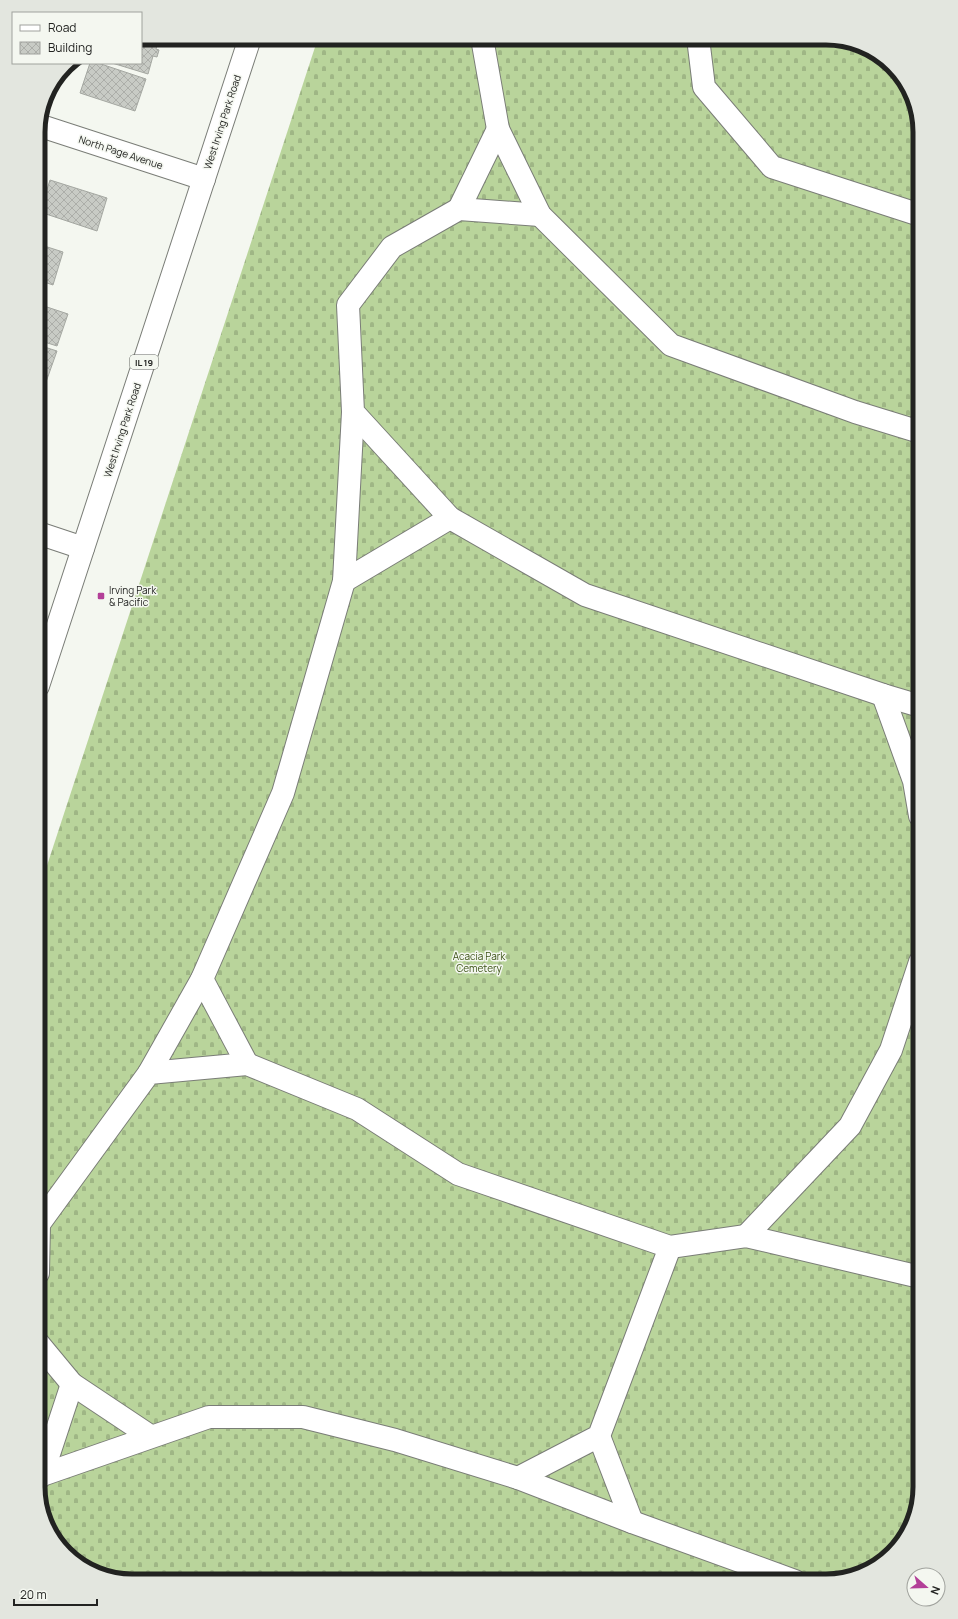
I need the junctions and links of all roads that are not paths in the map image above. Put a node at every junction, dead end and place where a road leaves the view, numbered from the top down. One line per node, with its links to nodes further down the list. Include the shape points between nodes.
1 (248, 45): 6 (main road, West Irving Park Road / IL 19)
2 (483, 45): 5 (main road)
3 (699, 45): 8 (main road, via 704,87 772,167)
4 (45, 127): 6 (main road, North Page Avenue)
5 (498, 129): 7 (main road); 9 (main road)
6 (204, 179): 14 (main road, West Irving Park Road / IL 19)
7 (459, 209): 9 (main road); 10 (main road, via 392,247 348,305)
8 (913, 213)
9 (540, 215): 11 (main road, via 671,345 856,412)
10 (353, 412): 12 (main road); 15 (main road)
11 (913, 430)
12 (450, 518): 15 (main road); 17 (main road, via 585,594)
13 (45, 535): 14 (main road)
14 (83, 548): 16 (main road, West Irving Park Road / IL 19)
15 (344, 581): 20 (main road, via 283,793)
16 (45, 665)
17 (883, 695): 18 (main road); 19 (main road)
18 (913, 704)
19 (913, 778)
20 (202, 979): 22 (main road); 23 (main road)
21 (913, 983): 25 (main road, via 891,1050 850,1126)
22 (247, 1064): 23 (main road); 26 (main road, via 357,1109 458,1174)
23 (149, 1073): 24 (main road)
24 (45, 1216)
25 (746, 1236): 26 (main road); 27 (main road)
26 (670, 1247): 31 (main road)
27 (913, 1275)
28 (45, 1351): 29 (main road)
29 (72, 1384): 30 (main road); 32 (main road)
30 (150, 1436): 33 (main road); 34 (main road, via 209,1417 303,1417 395,1440)
31 (599, 1436): 34 (main road); 35 (main road)
32 (45, 1462)
33 (45, 1475)
34 (518, 1478): 35 (main road)
35 (632, 1522): 36 (main road)
36 (776, 1574)

